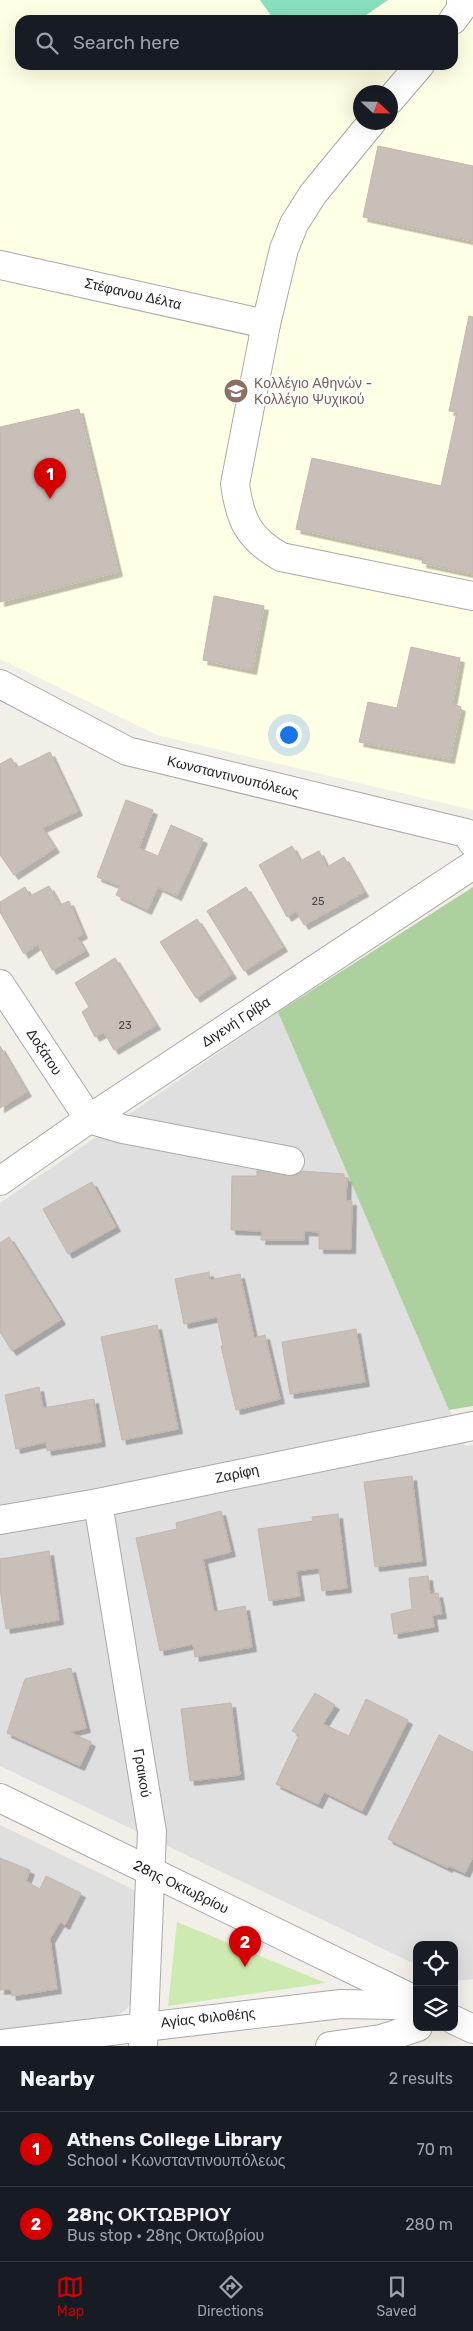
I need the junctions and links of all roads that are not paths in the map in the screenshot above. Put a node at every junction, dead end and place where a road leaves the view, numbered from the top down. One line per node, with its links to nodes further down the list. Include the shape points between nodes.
1 (416, 70): 2 (street)
2 (398, 91)
3 (365, 130): 5 (street, via 313,194 294,224 284,249)
4 (0, 265): 5 (street, Στέφανου Δέλτα)
5 (266, 324): 6 (street, via 235,484 238,510 248,530 265,548 281,557)
6 (473, 596)
7 (0, 684): 8 (street, Κωνσταντινουπόλεως, via 127,751 466,833)
8 (473, 843)
9 (473, 865): 11 (street, Διγενή Γρίβα)
10 (0, 984): 11 (street, Δοξάτου)
11 (89, 1119): 12 (street, via 123,1129); 13 (street, Διγενή Γρίβα)
12 (290, 1161)
13 (0, 1181)
14 (473, 1426): 15 (street, Ζαρίφη)
15 (98, 1503): 16 (street, Ζαρίφη); 18 (street, Γραικού, via 152,1832)
16 (0, 1520)
17 (0, 1798): 18 (street, 28ης Οκτωβρίου)
18 (151, 1873): 19 (street, 28ης Οκτωβρίου); 26 (street, Γραικού)
19 (413, 1999)
20 (413, 2009): 26 (street, Αγίας Φιλοθέης, via 393,2005 341,2004)
21 (473, 2011): 22 (street)
22 (458, 2013)
23 (458, 2022): 25 (street)
24 (413, 2029): 28 (street, via 381,2039)
25 (473, 2029)
26 (143, 2036): 27 (street, Αγίας Φιλοθέης)
27 (0, 2044)
28 (330, 2046)

